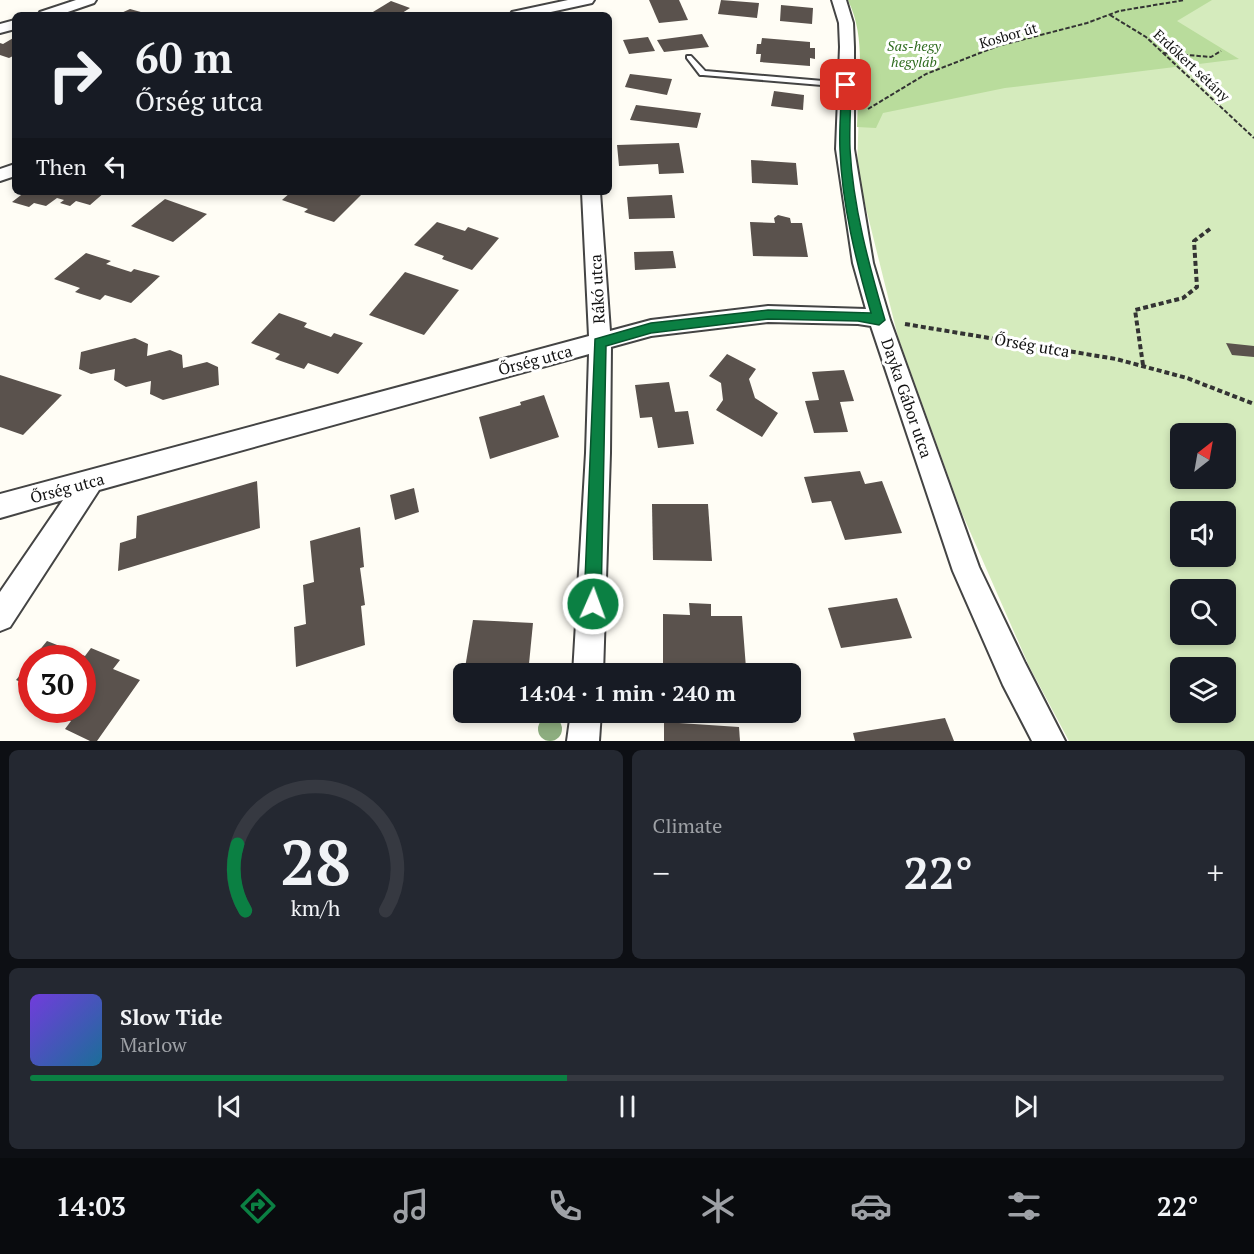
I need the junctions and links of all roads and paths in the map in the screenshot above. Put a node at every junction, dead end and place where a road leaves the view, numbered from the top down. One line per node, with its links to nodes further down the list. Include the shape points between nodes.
1 (89, 0): 7 (street)
2 (839, 0): 13 (street, Dayka Gábor utca, via 846,23)
3 (1165, 0): 5 (path)
4 (1185, 0): 5 (path, Kosbor út)
5 (1169, 2): 9 (path, Kosbor út)
6 (583, 4): 8 (street)
7 (54, 12)
8 (535, 12)
9 (1110, 15): 11 (path, Erdőkert sétány, via 1146,37); 14 (path, Kosbor út, via 998,46 926,74 876,106)
10 (1221, 51): 11 (path, via 1211,57)
11 (1163, 53): 15 (path, Erdőkert sétány)
12 (689, 57): 13 (lane, via 703,73)
13 (846, 85): 14 (street, Dayka Gábor utca)
14 (846, 117): 18 (street, Dayka Gábor utca, via 848,177 862,263)
15 (1254, 138)
16 (591, 195): 19 (street, Rákó utca)
17 (1210, 229): 20 (path, via 1194,241 1197,287 1183,298 1135,310)
18 (879, 320): 19 (street, Őrség utca, via 768,314 651,328); 20 (path, Őrség utca); 28 (street, Dayka Gábor utca, via 967,571)
19 (600, 343): 22 (street, Őrség utca); 25 (street, Rákó utca)
20 (1143, 365): 21 (path, Őrség utca)
21 (1254, 404)
22 (90, 482): 23 (street, Őrség utca); 24 (street)
23 (0, 506)
24 (0, 617)
25 (588, 663)
26 (585, 723): 27 (street)
27 (584, 741)
28 (1049, 741)

